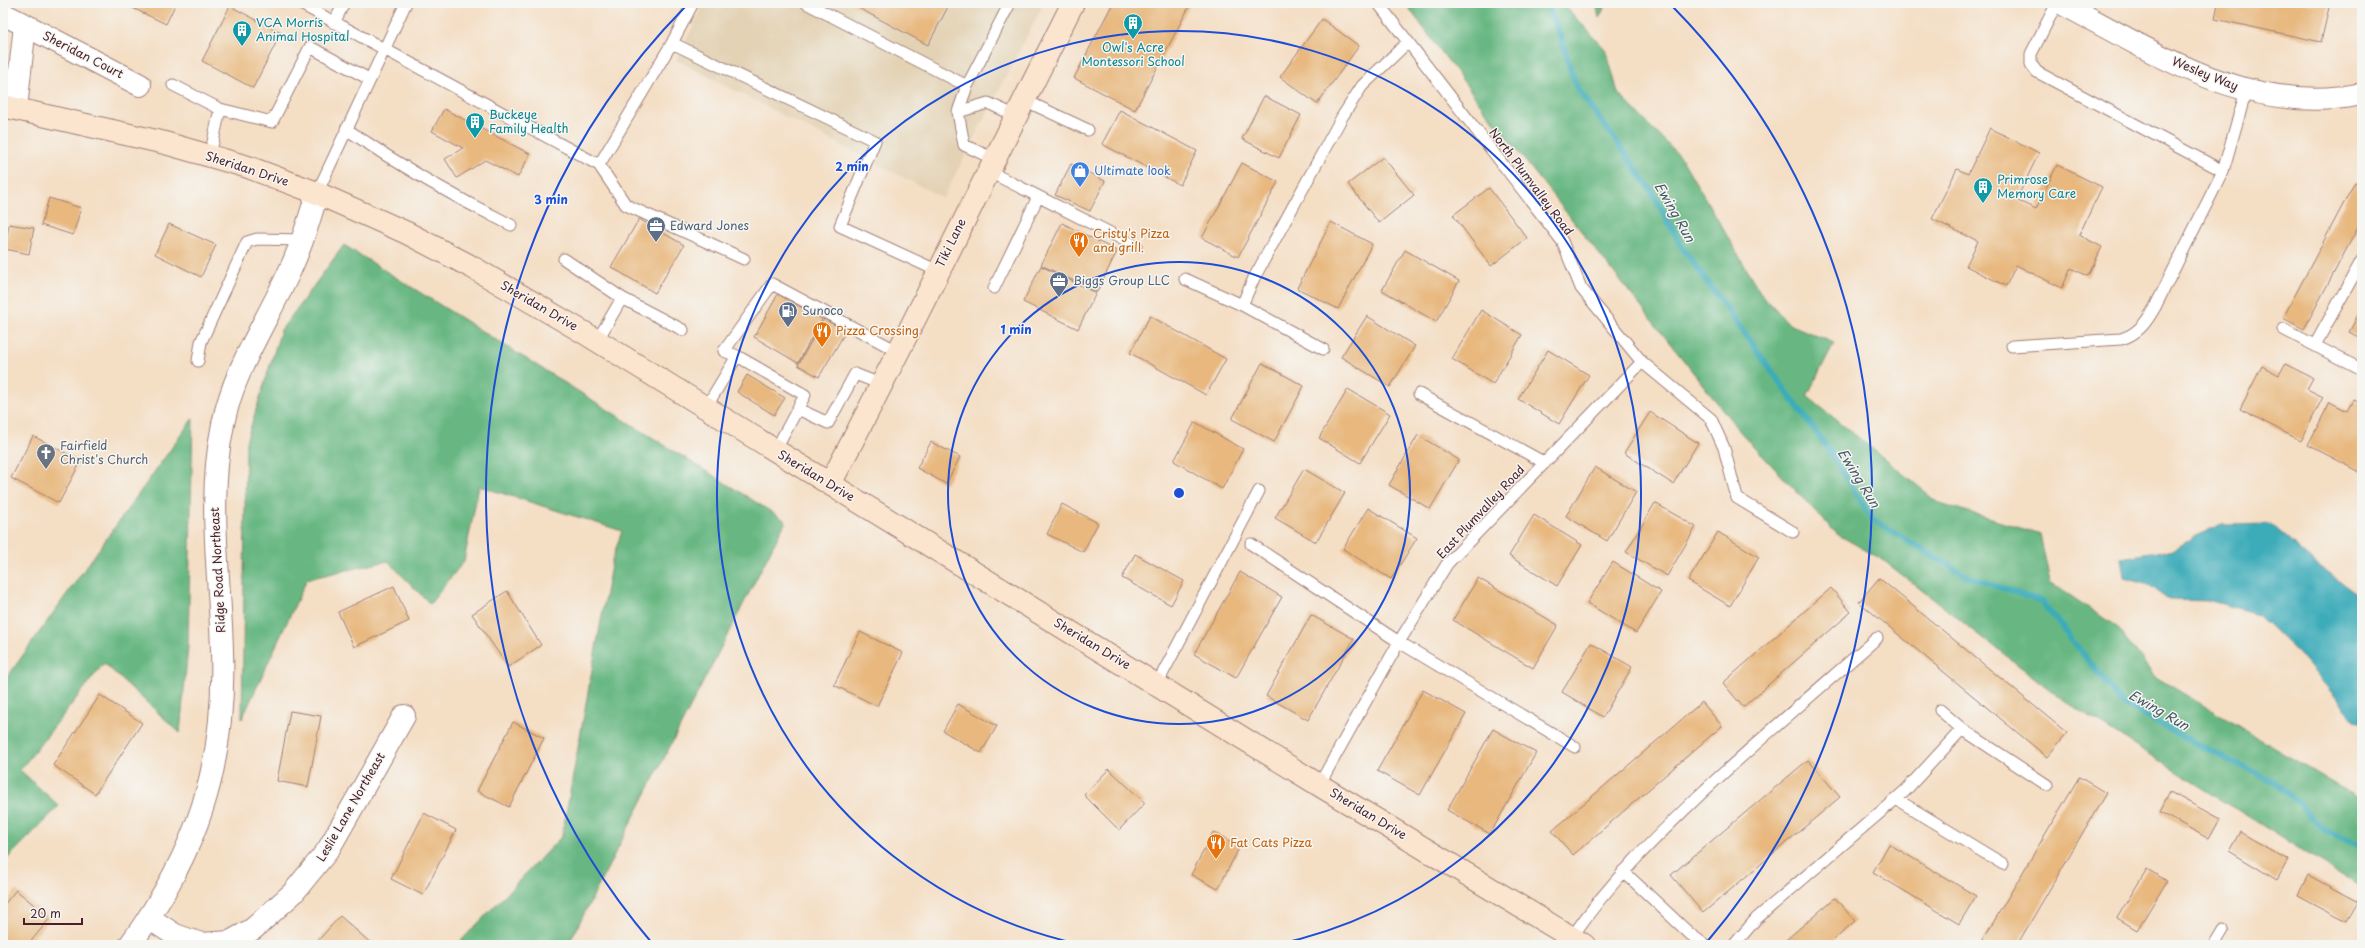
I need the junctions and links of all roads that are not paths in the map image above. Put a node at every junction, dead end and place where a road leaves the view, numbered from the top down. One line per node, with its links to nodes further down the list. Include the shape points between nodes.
1 (299, 3): 12 (lane)
2 (344, 3): 12 (lane)
3 (406, 3): 16 (lane)
4 (693, 3): 15 (lane)
5 (806, 3): 20 (lane)
6 (1010, 3): 20 (lane)
7 (1073, 3): 25 (street, Tiki Lane)
8 (1378, 3): 14 (lane, North Plumvalley Road)
9 (2057, 3): 32 (lane, via 2030,54 2031,64 2037,72)
10 (2061, 3): 21 (street, Wesley Way, via 2169,60)
11 (3, 14): 13 (street, Sheridan Court)
12 (334, 23): 16 (lane)
13 (25, 25): 18 (street, Sheridan Court); 23 (street)
14 (1408, 42): 45 (lane, via 1362,86 1342,117 1254,278); 55 (lane, North Plumvalley Road, via 1562,241 1581,288)
15 (672, 43): 30 (lane); 41 (lane, via 876,141 840,226)
16 (383, 50): 17 (lane); 30 (lane)
17 (369, 79): 24 (lane, via 310,48 272,122); 27 (lane)
18 (140, 85)
19 (173, 85): 24 (lane)
20 (966, 86): 26 (lane)
21 (2246, 91): 22 (street, Wesley Way, via 2286,98 2320,100); 32 (lane)
22 (2362, 94)
23 (9, 107): 29 (street, Sheridan Drive)
24 (220, 108): 29 (lane)
25 (1020, 108): 26 (lane, via 988,103); 28 (lane); 31 (street, Tiki Lane)
26 (958, 112): 31 (lane, via 964,145)
27 (346, 129): 33 (lane); 35 (lane, via 394,162 464,202)
28 (1088, 130)
29 (210, 156): 33 (street, Sheridan Drive)
30 (599, 165): 39 (lane, via 626,205)
31 (991, 165): 34 (lane); 41 (street, Tiki Lane)
32 (2223, 171): 50 (lane, via 2155,307 2141,329 2131,336 2120,339)
33 (317, 192): 36 (street, Ridge Road Northeast); 48 (street, Sheridan Drive, via 472,266)
34 (1038, 197): 37 (lane); 43 (lane)
35 (512, 225)
36 (302, 240): 54 (lane, via 257,239 247,242 200,342); 79 (street, Ridge Road Northeast, via 292,268 240,369 223,423 218,451 215,508 223,708 214,765 201,814 173,880)
37 (1136, 246)
38 (564, 259): 44 (lane)
39 (744, 259)
40 (2362, 260): 49 (lane)
41 (938, 271): 52 (street, Tiki Lane)
42 (1185, 279): 45 (lane)
43 (994, 288)
44 (622, 298): 47 (lane); 48 (lane)
45 (1242, 305): 51 (lane)
46 (2282, 329): 49 (lane)
47 (683, 330)
48 (597, 341): 59 (street, Sheridan Drive)
49 (2315, 345): 56 (lane)
50 (2012, 346)
51 (1323, 349)
52 (899, 352): 53 (lane, via 772,284 724,351); 57 (street, Tiki Lane)
53 (737, 356): 59 (lane); 60 (lane, via 806,396)
54 (198, 361)
55 (1642, 362): 62 (lane, East Plumvalley Road); 65 (lane, North Plumvalley Road, via 1711,420 1724,448 1737,498)
56 (2362, 370)
57 (883, 385): 60 (lane, via 855,374 828,423); 63 (street, Tiki Lane)
58 (1419, 394): 62 (lane)
59 (705, 409): 61 (street, Sheridan Drive)
60 (798, 409): 61 (lane)
61 (775, 451): 63 (street, Sheridan Drive)
62 (1545, 463): 68 (lane, East Plumvalley Road, via 1447,564)
63 (830, 484): 69 (street, Sheridan Drive)
64 (1259, 490): 69 (lane)
65 (1793, 532)
66 (1251, 544): 68 (lane)
67 (1877, 638): 78 (lane, via 1753,746 1646,846)
68 (1399, 642): 73 (lane); 74 (lane, East Plumvalley Road)
69 (1157, 684): 74 (street, Sheridan Drive)
70 (1940, 710): 72 (lane)
71 (404, 716): 79 (street, Leslie Lane Northeast, via 328,850 294,893 253,930 230,942 201,944 175,935)
72 (1962, 729): 75 (lane); 76 (lane)
73 (1575, 747)
74 (1319, 785): 81 (street, Sheridan Drive)
75 (2047, 785)
76 (1896, 799): 77 (lane); 84 (lane, via 1756,919)
77 (2003, 864)
78 (1624, 871): 81 (lane, via 1589,912); 83 (lane)
79 (149, 918): 82 (street, Ridge Road Northeast)
80 (2223, 930): 85 (lane)
81 (1578, 941)
82 (130, 945)
83 (1705, 945)
84 (1734, 945)
85 (2214, 945)

